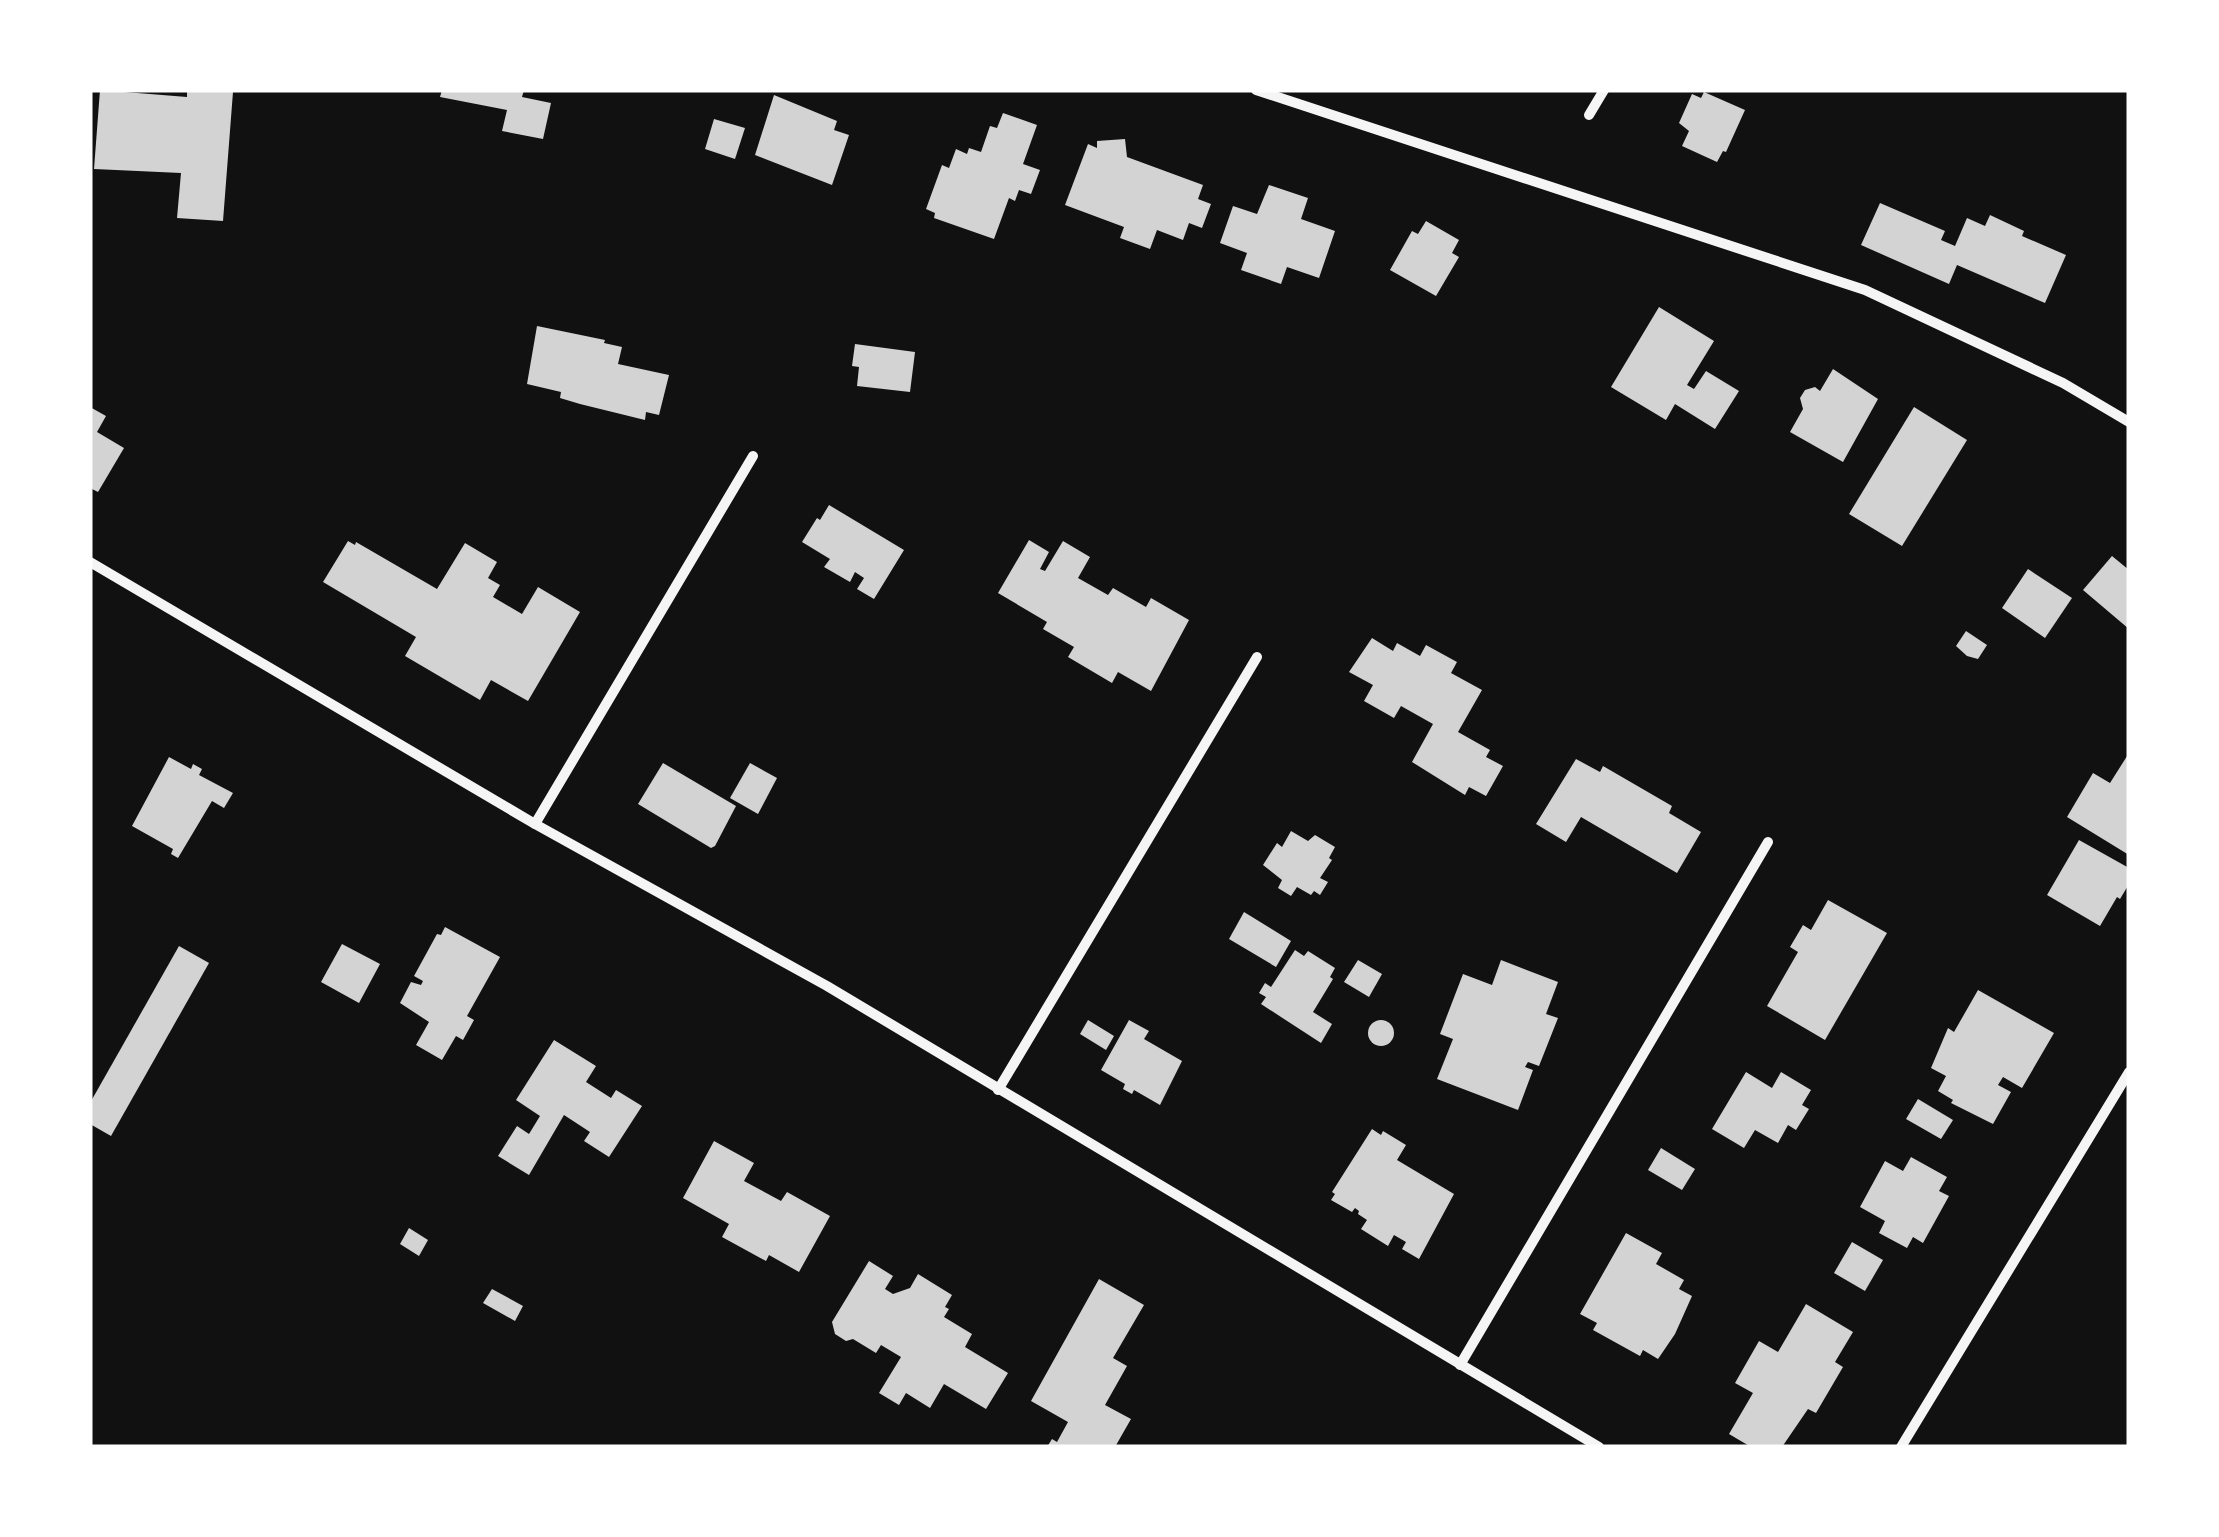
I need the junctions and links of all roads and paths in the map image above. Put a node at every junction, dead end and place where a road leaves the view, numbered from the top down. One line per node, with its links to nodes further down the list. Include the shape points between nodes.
1 (1256, 90): 4 (street, via 1865,290 2063,383)
2 (1604, 90): 3 (street)
3 (1589, 115)
4 (2129, 422)
5 (753, 456): 8 (street)
6 (90, 562): 8 (street)
7 (1257, 657): 11 (street)
8 (536, 824): 11 (street)
9 (1768, 842): 12 (street)
10 (2129, 1072): 14 (street)
11 (998, 1090): 12 (street)
12 (1460, 1364): 13 (street)
13 (1599, 1447)
14 (1902, 1447)

